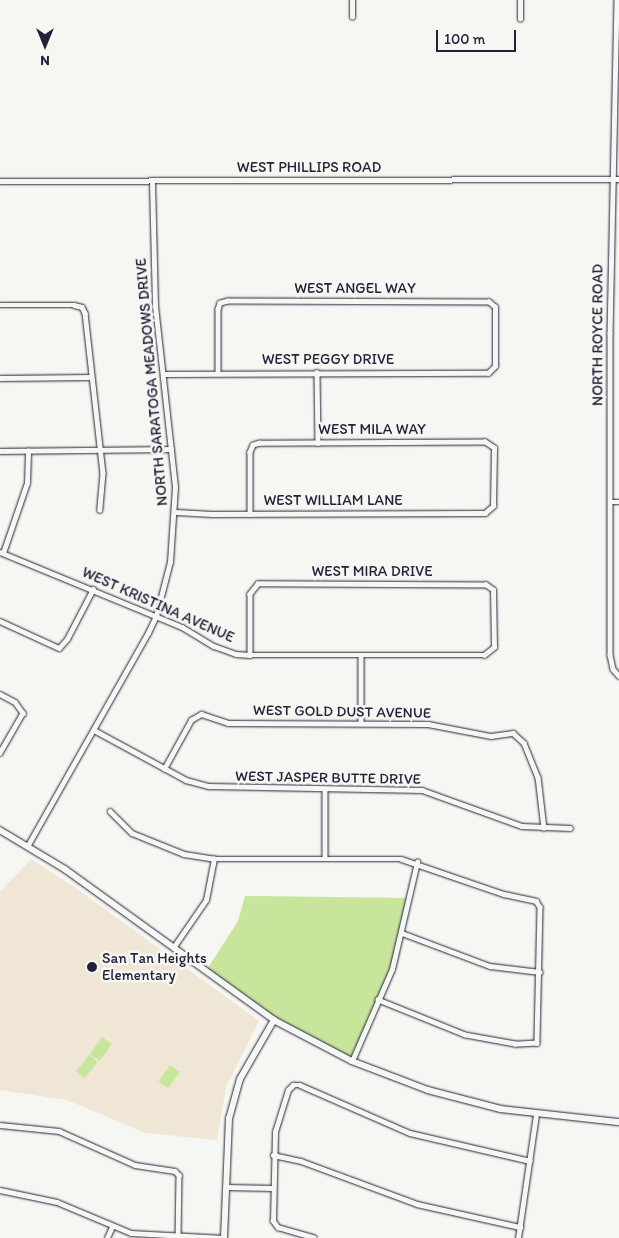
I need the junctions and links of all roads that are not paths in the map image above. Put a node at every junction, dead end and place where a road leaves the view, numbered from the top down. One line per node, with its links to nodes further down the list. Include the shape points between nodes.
1 (352, 0): 5 (street)
2 (520, 0): 6 (street)
3 (616, 0): 4 (street, NORTH ROYCE ROAD)
4 (618, 13): 7 (street, NORTH ROYCE ROAD)
5 (352, 16)
6 (520, 19)
7 (612, 179): 8 (street, WEST PHILLIPS ROAD); 10 (street, WEST PHILLIPS ROAD); 23 (street, NORTH ROYCE ROAD)
8 (619, 179)
9 (0, 181): 10 (street, WEST PHILLIPS ROAD)
10 (152, 181): 15 (street, NORTH SARATOGA MEADOWS DRIVE, via 154,283)
11 (0, 305): 16 (street, via 82,307)
12 (492, 370): 13 (street, WEST PEGGY DRIVE, via 488,373); 14 (street, WEST ANGEL WAY, via 496,366 496,307 490,302 228,300 220,303 218,309)
13 (317, 372): 14 (street, WEST PEGGY DRIVE); 18 (street)
14 (218, 373): 15 (street, WEST PEGGY DRIVE)
15 (163, 374): 19 (street, NORTH SARATOGA MEADOWS DRIVE)
16 (91, 377): 17 (street); 22 (street)
17 (0, 378)
18 (318, 443): 26 (street, WEST MILA WAY, via 491,444 494,448 494,506); 28 (street, WEST MILA WAY, via 253,445 250,452)
19 (172, 449): 22 (street); 27 (street, NORTH SARATOGA MEADOWS DRIVE)
20 (0, 451): 21 (street)
21 (28, 451): 22 (street); 29 (street, via 27,483)
22 (101, 451): 25 (street, via 104,496)
23 (610, 502): 24 (street); 36 (street, NORTH ROYCE ROAD, via 610,654 613,669)
24 (619, 502)
25 (100, 510)
26 (491, 511): 28 (street, WEST WILLIAM LANE)
27 (176, 512): 28 (street, WEST WILLIAM LANE); 31 (street, NORTH SARATOGA MEADOWS DRIVE, via 170,562)
28 (250, 514)
29 (2, 552): 30 (street, WEST KRISTINA AVENUE)
30 (93, 589): 31 (street, WEST KRISTINA AVENUE); 32 (street, via 59,648)
31 (156, 616): 34 (street, WEST KRISTINA AVENUE, via 224,651); 39 (street, NORTH SARATOGA MEADOWS DRIVE)
32 (0, 622)
33 (490, 654): 34 (street, WEST MIRA DRIVE, via 494,647 491,587 258,584 252,587 250,594); 35 (street, WEST KRISTINA AVENUE)
34 (250, 655): 35 (street, WEST KRISTINA AVENUE)
35 (361, 655): 38 (street)
36 (619, 676)
37 (0, 694): 40 (street, via 21,706 23,713)
38 (361, 722): 41 (street, WEST GOLD DUST AVENUE, via 228,723 201,714 194,716); 44 (street, WEST GOLD DUST AVENUE, via 428,724 465,733 519,736 538,776)
39 (94, 730): 41 (street, WEST JASPER BUTTE DRIVE); 47 (street, NORTH SARATOGA MEADOWS DRIVE)
40 (0, 753)
41 (164, 769): 42 (street, WEST JASPER BUTTE DRIVE, via 186,780 227,788)
42 (325, 789): 44 (street, WEST JASPER BUTTE DRIVE, via 422,790 522,826); 48 (street)
43 (110, 811): 49 (street, via 122,826 143,840 184,854)
44 (544, 828): 45 (street, WEST JASPER BUTTE DRIVE)
45 (570, 828)
46 (0, 830): 47 (street)
47 (28, 845): 52 (street)
48 (325, 858): 49 (street); 50 (street)
49 (214, 859): 52 (street, via 206,900)
50 (417, 862): 51 (street); 53 (street, via 485,888 536,901 540,907)
51 (402, 933): 53 (street, via 490,966); 54 (street, via 392,969)
52 (173, 948): 55 (street)
53 (540, 972): 54 (street, via 538,1043 515,1044 466,1035)
54 (378, 1000): 56 (street)
55 (274, 1020): 56 (street); 62 (street, via 250,1059 234,1099 227,1140)
56 (352, 1061): 57 (street, via 428,1090)
57 (536, 1115): 58 (street); 61 (street)
58 (619, 1122)
59 (0, 1125): 67 (street, via 59,1132 136,1165 175,1171 179,1175)
60 (273, 1155): 61 (street, via 279,1118 293,1085 300,1085 410,1134); 63 (street); 66 (street, via 301,1161 417,1204)
61 (530, 1160): 66 (street)
62 (226, 1187): 63 (street); 69 (street)
63 (272, 1188): 70 (street, via 274,1226)
64 (0, 1190): 65 (street, via 57,1202)
65 (112, 1227): 67 (street, via 131,1233); 68 (street)
66 (520, 1227): 71 (street)
67 (178, 1236): 69 (street)
68 (107, 1238)
69 (224, 1238)
70 (314, 1238)
71 (518, 1238)

